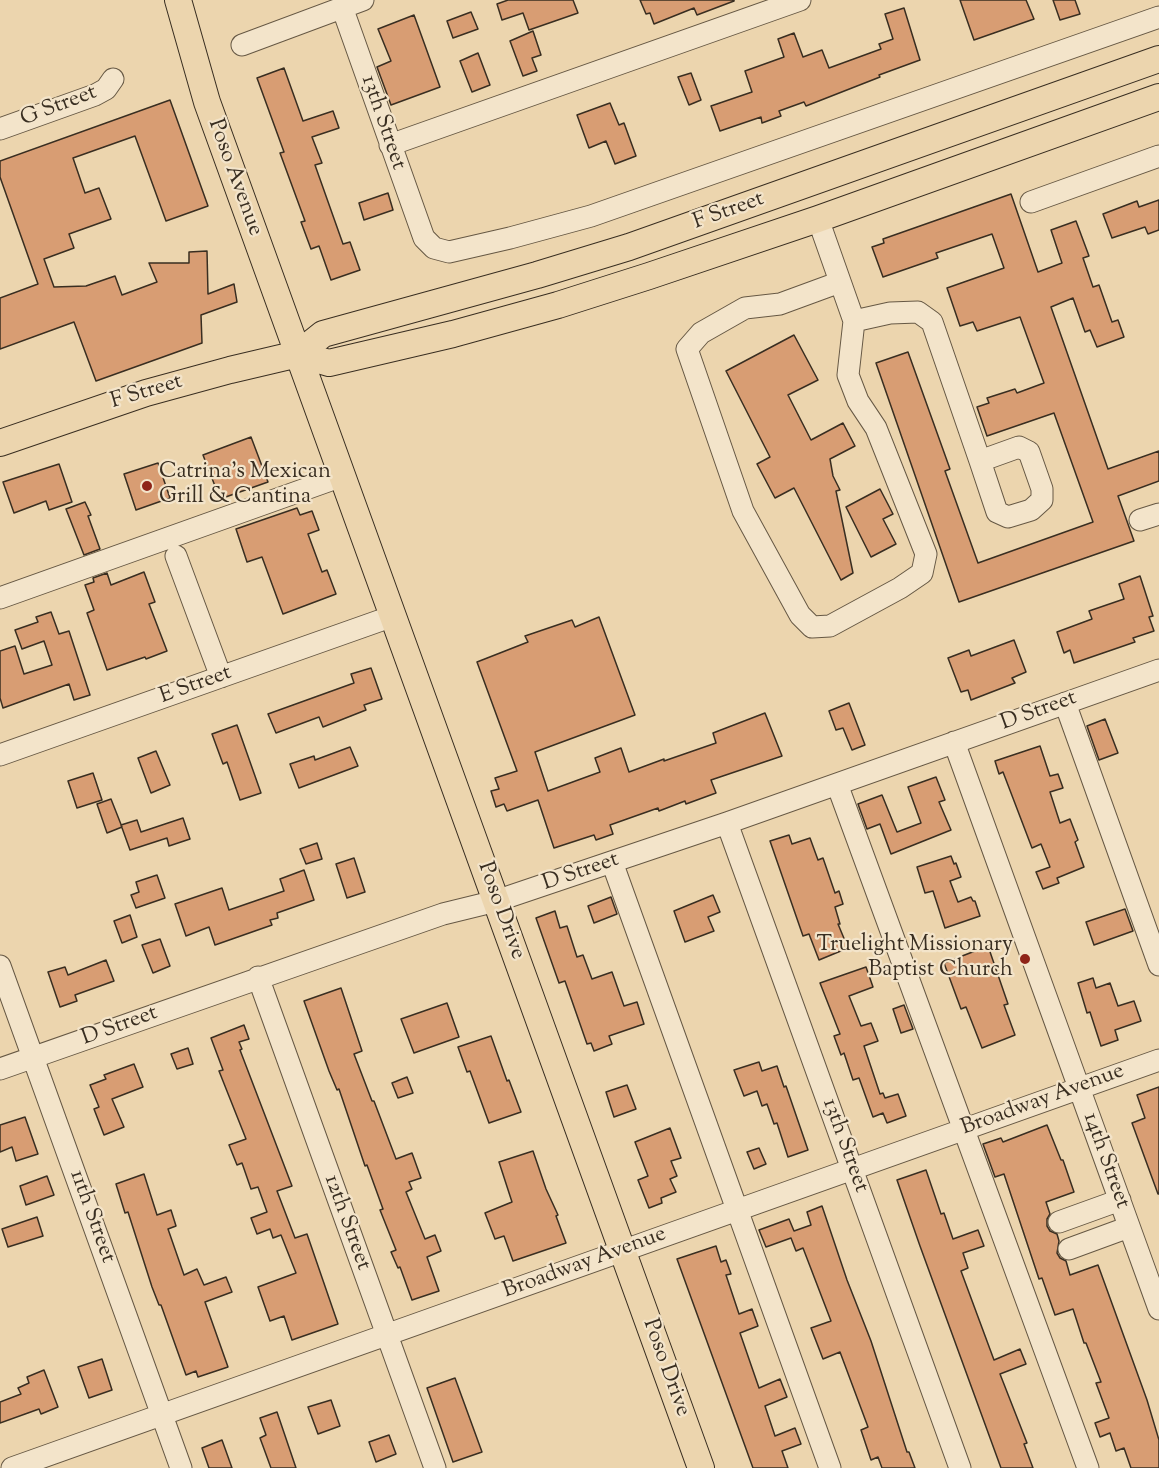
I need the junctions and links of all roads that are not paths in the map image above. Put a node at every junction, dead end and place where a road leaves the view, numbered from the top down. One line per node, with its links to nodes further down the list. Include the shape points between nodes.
1 (178, 0): 17 (main road, Poso Avenue, via 207,102)
2 (363, 0): 4 (street)
3 (800, 0): 11 (street)
4 (342, 8): 6 (street); 11 (street, 13th Street)
5 (1159, 17): 11 (street, 13th Street, via 591,216 449,252 434,248 424,238)
6 (242, 45)
7 (1159, 59): 17 (main road, F Street, via 629,247 323,334)
8 (113, 79): 10 (street, G Street, via 95,95)
9 (1159, 97): 14 (main road, F Street)
10 (0, 129)
11 (390, 145)
12 (1159, 156): 13 (street)
13 (1032, 202)
14 (818, 219): 15 (street); 17 (main road, F Street, via 558,305 453,334 329,363)
15 (840, 282): 16 (street); 16 (street, via 780,304 745,308 701,333 687,350 743,511 800,615 812,627 830,626 900,588 922,573 926,554 876,428 858,401 848,375)
16 (854, 321): 19 (street, via 918,312 932,322)
17 (298, 354): 18 (main road, F Street, via 146,393); 20 (main road, Poso Drive)
18 (0, 443)
19 (980, 461)
20 (342, 476): 22 (street); 23 (main road, Poso Drive)
21 (176, 556): 25 (street)
22 (0, 598)
23 (393, 616): 25 (street, E Street); 32 (main road, Poso Drive)
24 (1159, 670): 26 (street, D Street)
25 (221, 677): 28 (street, E Street)
26 (1065, 703): 27 (street, D Street); 33 (street)
27 (954, 742): 29 (street, D Street); 39 (street, 14th Street)
28 (0, 756)
29 (837, 784): 30 (street, D Street); 40 (street)
30 (727, 823): 31 (street, D Street); 41 (street, 13th Street)
31 (612, 862): 32 (street, D Street); 43 (street)
32 (496, 901): 35 (street, D Street, via 443,914); 47 (main road, Poso Drive)
33 (1159, 965)
34 (0, 966): 36 (street, 11th Street)
35 (258, 977): 36 (street, D Street); 49 (street, 12th Street)
36 (33, 1057): 38 (street, D Street); 50 (street, 11th Street)
37 (1159, 1060): 39 (street, Broadway Avenue)
38 (0, 1069)
39 (1079, 1088): 40 (street, Broadway Avenue); 42 (street, 14th Street)
40 (964, 1129): 41 (street, Broadway Avenue); 57 (street)
41 (852, 1169): 43 (street, Broadway Avenue); 56 (street, 13th Street)
42 (1120, 1200): 44 (street); 45 (street, 14th Street)
43 (737, 1210): 47 (street, Broadway Avenue); 55 (street)
44 (1059, 1222)
45 (1129, 1227): 46 (street); 48 (street, 14th Street)
46 (1069, 1249)
47 (622, 1251): 49 (street, Broadway Avenue); 54 (main road, Poso Drive)
48 (1159, 1309)
49 (387, 1335): 50 (street, Broadway Avenue); 53 (street, 12th Street)
50 (162, 1415): 51 (street, Broadway Avenue); 52 (street, 11th Street)
51 (12, 1468)
52 (181, 1468)
53 (435, 1468)
54 (701, 1468)
55 (830, 1468)
56 (960, 1468)
57 (1088, 1468)

